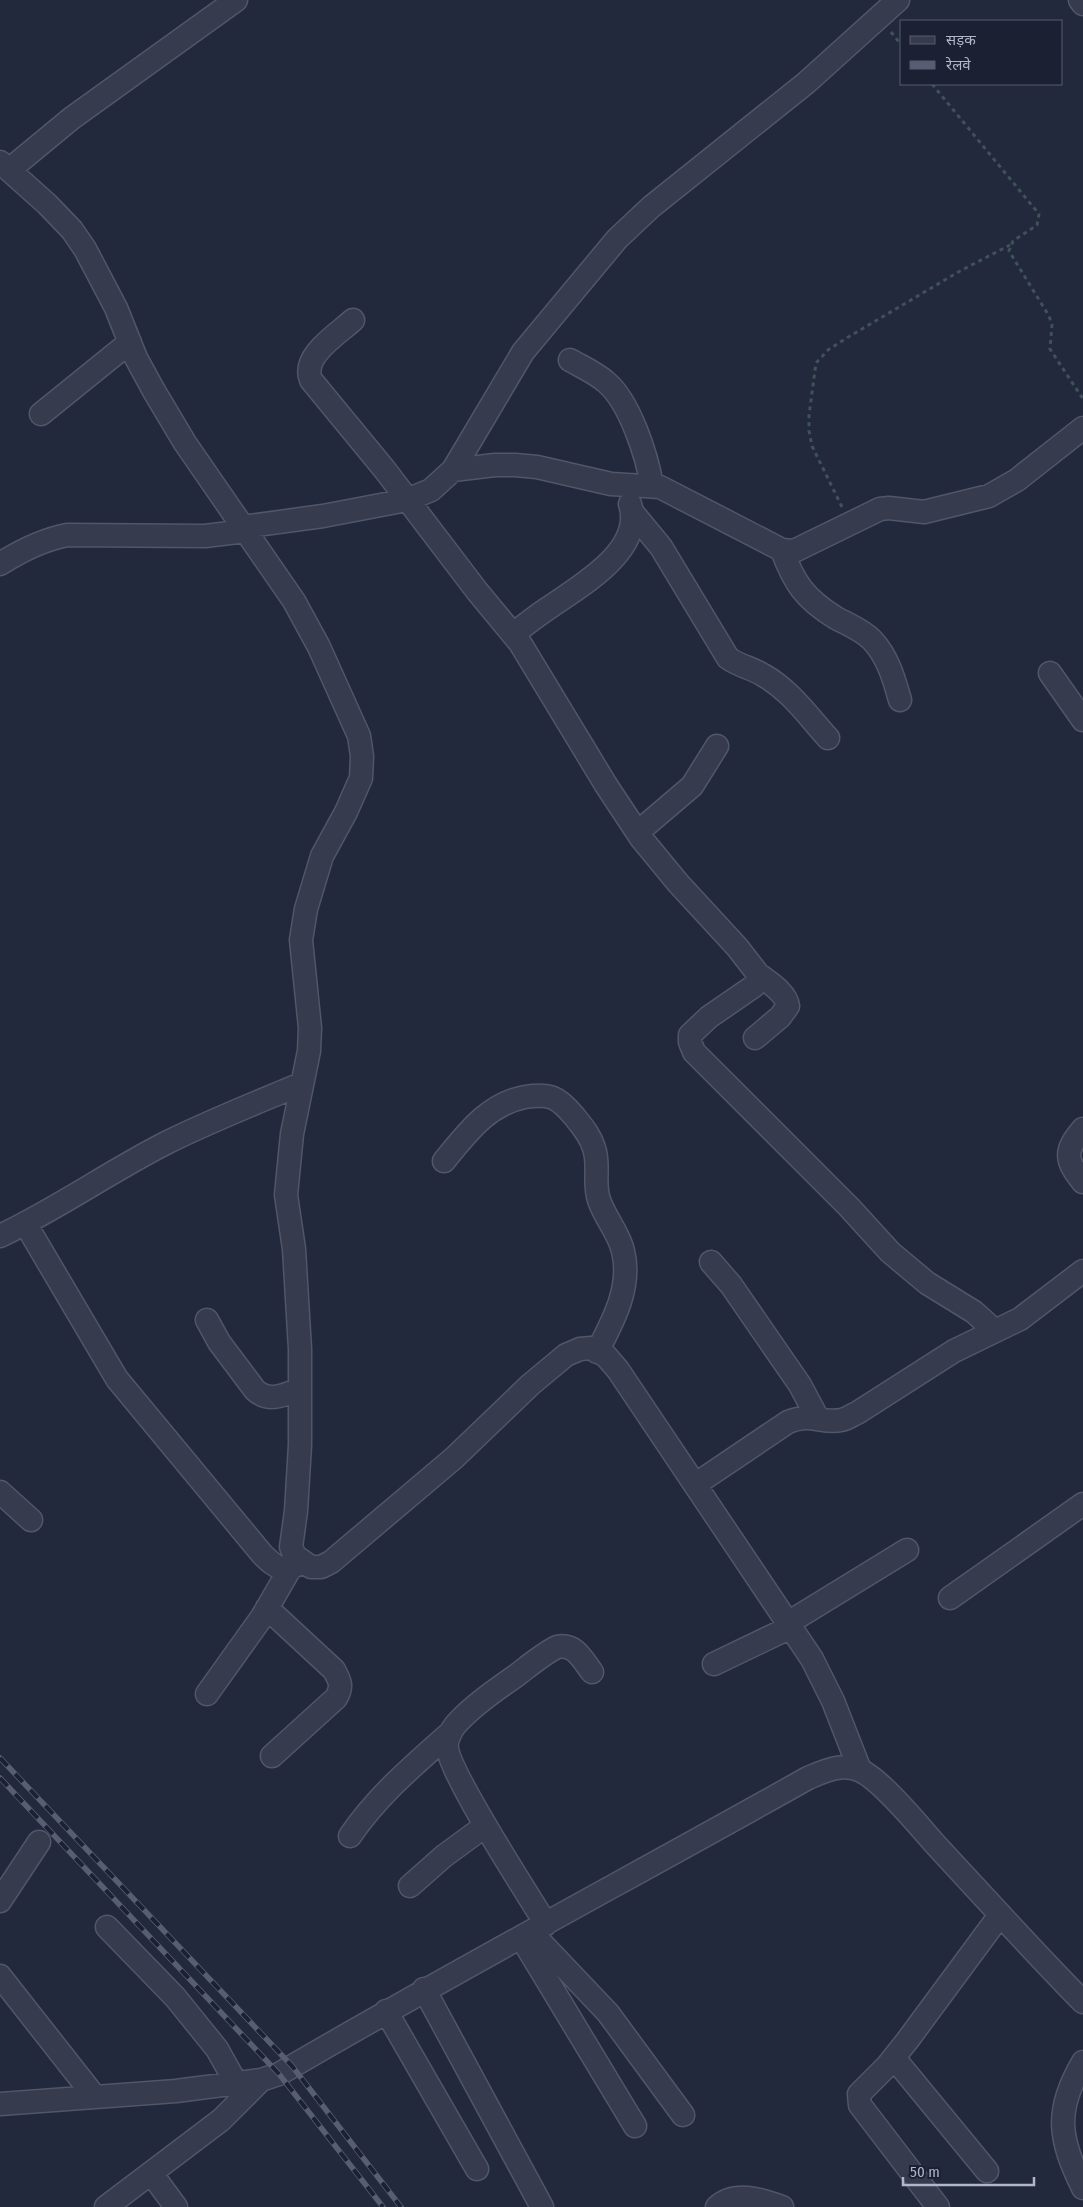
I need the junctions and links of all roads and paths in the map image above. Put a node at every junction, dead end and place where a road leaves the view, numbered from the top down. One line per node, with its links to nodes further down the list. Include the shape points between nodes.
1 (236, 0): 6 (street)
2 (898, 0): 14 (street, via 806,83 651,207 617,239 523,352)
3 (1080, 0): 4 (street)
4 (1083, 4)
5 (933, 85): 7 (path, via 1039,214 1037,225)
6 (3, 168): 9 (street, via 47,204 72,230 116,308)
7 (1010, 245): 11 (path, via 1011,256 1049,316 1052,325 1050,349); 19 (path, via 845,339 816,363 809,431 812,446)
8 (354, 320): 17 (street, via 313,357 308,374)
9 (130, 342): 12 (street); 20 (street, via 154,392 185,444)
10 (570, 360): 16 (street, via 607,382 617,395 643,447)
11 (1083, 399)
12 (41, 414)
13 (1083, 428): 19 (street, via 1017,480 989,496 924,512 880,509)
14 (453, 470): 15 (street, via 522,465); 17 (street, via 431,490)
15 (625, 486): 16 (street); 18 (street)
16 (652, 486): 21 (street, via 671,492)
17 (407, 500): 20 (street); 23 (street)
18 (633, 514): 23 (street, via 628,538 601,570); 27 (street, via 661,547 728,658 777,684)
19 (850, 524): 21 (street, via 805,547 794,551)
20 (245, 529): 22 (street, via 205,536 68,535 46,539); 32 (street, via 294,601 319,647 356,729 362,756 361,778 322,856 306,909 302,940 310,1028 309,1051)
21 (782, 550): 25 (street, via 790,572 808,597 873,641 892,673)
22 (0, 564)
23 (513, 634): 29 (street)
24 (1050, 672): 26 (street)
25 (900, 700)
26 (1083, 720)
27 (828, 738)
28 (716, 746): 29 (street, via 692,786)
29 (638, 832): 30 (street)
30 (758, 974): 31 (street, via 783,994 788,1006); 41 (street, via 754,986 690,1035 694,1052 890,1252 927,1283 974,1312)
31 (755, 1038)
32 (301, 1084): 36 (street, via 212,1120 164,1144); 43 (street, via 288,1159 286,1195 294,1249)
33 (1083, 1129): 35 (street, via 1069,1149 1069,1159)
34 (444, 1161): 42 (street, via 476,1123 512,1100 537,1095 556,1098 587,1132 598,1161 599,1200 614,1227 625,1268 616,1312)
35 (1083, 1182)
36 (25, 1223): 37 (street); 50 (street, via 117,1379 138,1407 274,1566)
37 (0, 1236)
38 (711, 1262): 44 (street, via 731,1285 800,1385)
39 (1083, 1271): 41 (street, via 1020,1318)
40 (207, 1320): 43 (street, via 219,1342 262,1396 276,1397)
41 (995, 1331): 44 (street, via 954,1351 857,1413 841,1420)
42 (598, 1352): 45 (street, via 618,1370); 50 (street, via 591,1348 580,1349 566,1356 530,1385 454,1458 331,1562 321,1567)
43 (300, 1389): 50 (street, via 300,1445 291,1547)
44 (818, 1417): 45 (street, via 799,1417 788,1422)
45 (696, 1484): 53 (street)
46 (0, 1492): 48 (street)
47 (1083, 1504): 51 (street)
48 (30, 1520)
49 (907, 1550): 53 (street)
50 (297, 1565): 52 (street)
51 (950, 1598)
52 (267, 1608): 56 (street); 58 (street, via 334,1670 341,1682 336,1698)
53 (789, 1625): 54 (street); 59 (street, via 812,1659 833,1701)
54 (714, 1664)
55 (592, 1672): 57 (street, via 574,1648 557,1646 489,1695)
56 (207, 1694)
57 (451, 1732): 60 (street, via 447,1744 449,1754); 61 (street, via 394,1782)
58 (272, 1756)
59 (860, 1770): 65 (street, via 890,1795); 67 (street, via 830,1768 808,1778)
60 (485, 1826): 63 (street); 67 (street)
61 (350, 1836)
62 (39, 1842): 64 (street)
63 (410, 1886)
64 (0, 1901)
65 (1000, 1915): 70 (street); 72 (street)
66 (107, 1927): 75 (street, via 176,1997 217,2049)
67 (533, 1931): 69 (street); 78 (street, via 608,2013); 79 (street)
68 (0, 1976): 76 (street)
69 (424, 1989): 71 (street); 86 (street)
70 (1083, 2002)
71 (386, 2011): 74 (street, via 278,2074); 80 (street)
72 (894, 2058): 81 (street); 89 (street, via 859,2094 860,2105)
73 (1083, 2062): 83 (street, via 1068,2094 1062,2116 1062,2135)
74 (261, 2080): 75 (street); 82 (street, via 221,2120)
75 (236, 2083): 76 (street, via 176,2092)
76 (95, 2097): 77 (street)
77 (0, 2104)
78 (683, 2115)
79 (635, 2126)
80 (476, 2169)
81 (987, 2171)
82 (152, 2172): 84 (street); 85 (street)
83 (1083, 2188)
84 (106, 2207)
85 (176, 2207)
86 (542, 2207)
87 (717, 2207): 88 (street, via 737,2197 759,2199)
88 (782, 2207)
89 (938, 2207)

